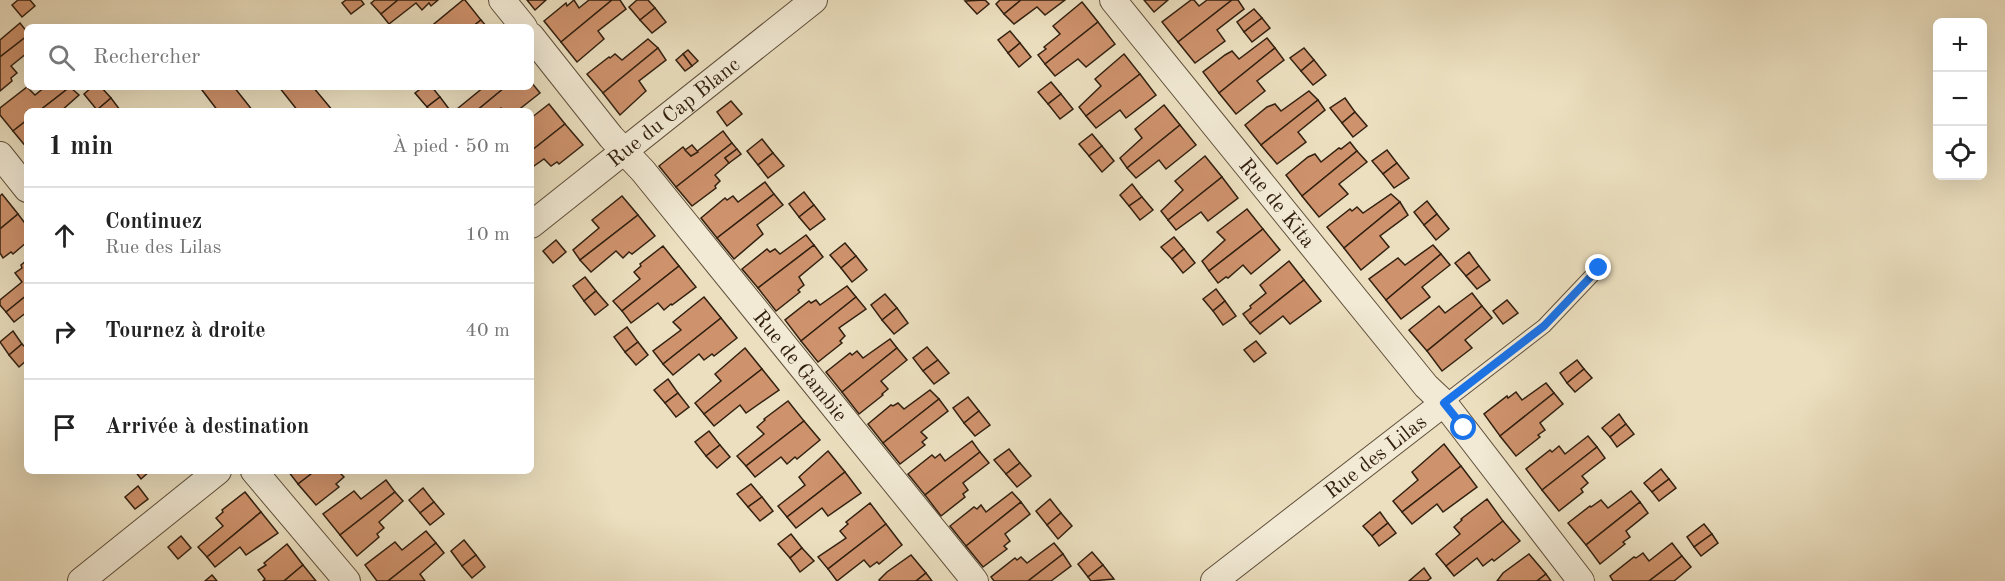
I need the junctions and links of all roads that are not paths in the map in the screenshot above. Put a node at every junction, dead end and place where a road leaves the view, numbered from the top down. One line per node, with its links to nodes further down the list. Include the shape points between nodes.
1 (502, 0): 4 (street)
2 (814, 0): 6 (street, Rue du Cap Blanc)
3 (1113, 0): 11 (street, Rue de Kita, via 1426,386)
4 (522, 24)
5 (534, 40): 6 (street, Rue de Gambie)
6 (625, 152): 9 (street, Rue du Cap Blanc); 16 (street, Rue de Gambie)
7 (0, 155): 8 (street)
8 (24, 185)
9 (534, 223)
10 (1599, 268): 11 (lane, via 1544,326)
11 (1444, 403): 17 (street, Rue des Lilas); 18 (street, Rue des Lilas)
12 (214, 474): 14 (street)
13 (257, 474): 15 (street)
14 (81, 581)
15 (347, 581)
16 (975, 581)
17 (1214, 581)
18 (1581, 581)

